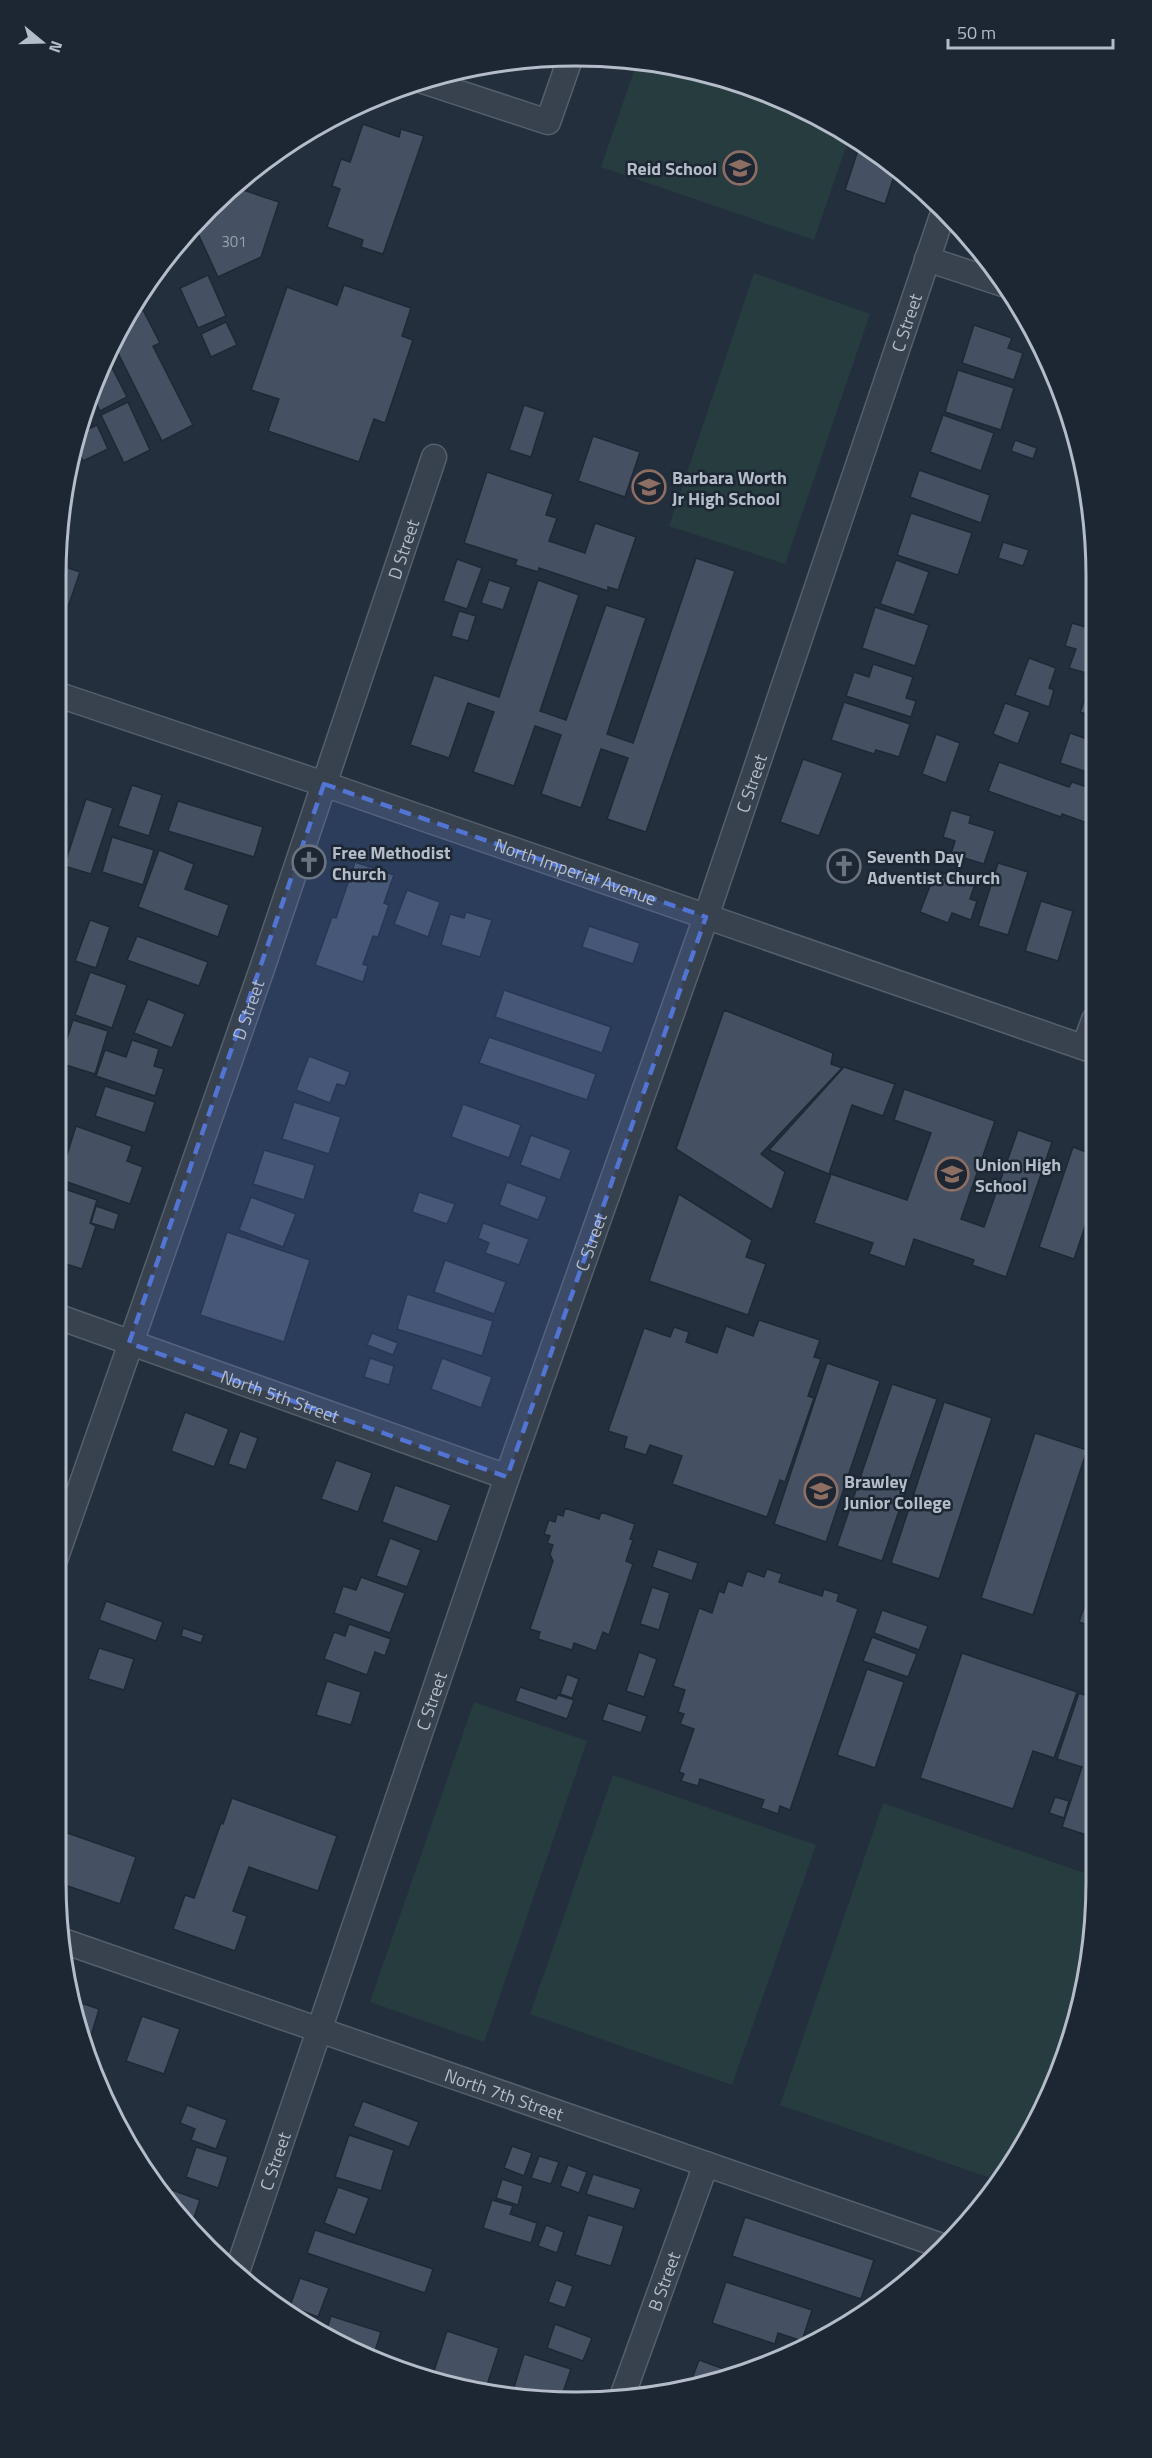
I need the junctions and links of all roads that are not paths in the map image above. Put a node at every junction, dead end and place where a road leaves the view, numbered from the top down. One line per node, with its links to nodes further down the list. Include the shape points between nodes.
1 (567, 66): 2 (street, via 548,122)
2 (436, 85)
3 (941, 219): 4 (street, C Street)
4 (927, 259): 5 (street); 9 (street, C Street)
5 (991, 280)
6 (434, 457): 8 (street, D Street)
7 (66, 697): 8 (street, North Imperial Avenue)
8 (324, 784): 9 (street, North Imperial Avenue); 12 (street, D Street)
9 (706, 916): 10 (street, North Imperial Avenue); 13 (street, C Street)
10 (1086, 1048)
11 (66, 1321): 12 (street, North 5th Street)
12 (129, 1343): 13 (street, North 5th Street); 14 (street, D Street)
13 (507, 1477): 16 (street, C Street)
14 (66, 1528)
15 (69, 1943): 16 (street, North 7th Street)
16 (321, 2031): 17 (street, North 7th Street); 19 (street, C Street)
17 (706, 2164): 18 (street, North 7th Street); 20 (street, B Street)
18 (936, 2244)
19 (240, 2265)
20 (625, 2390)

